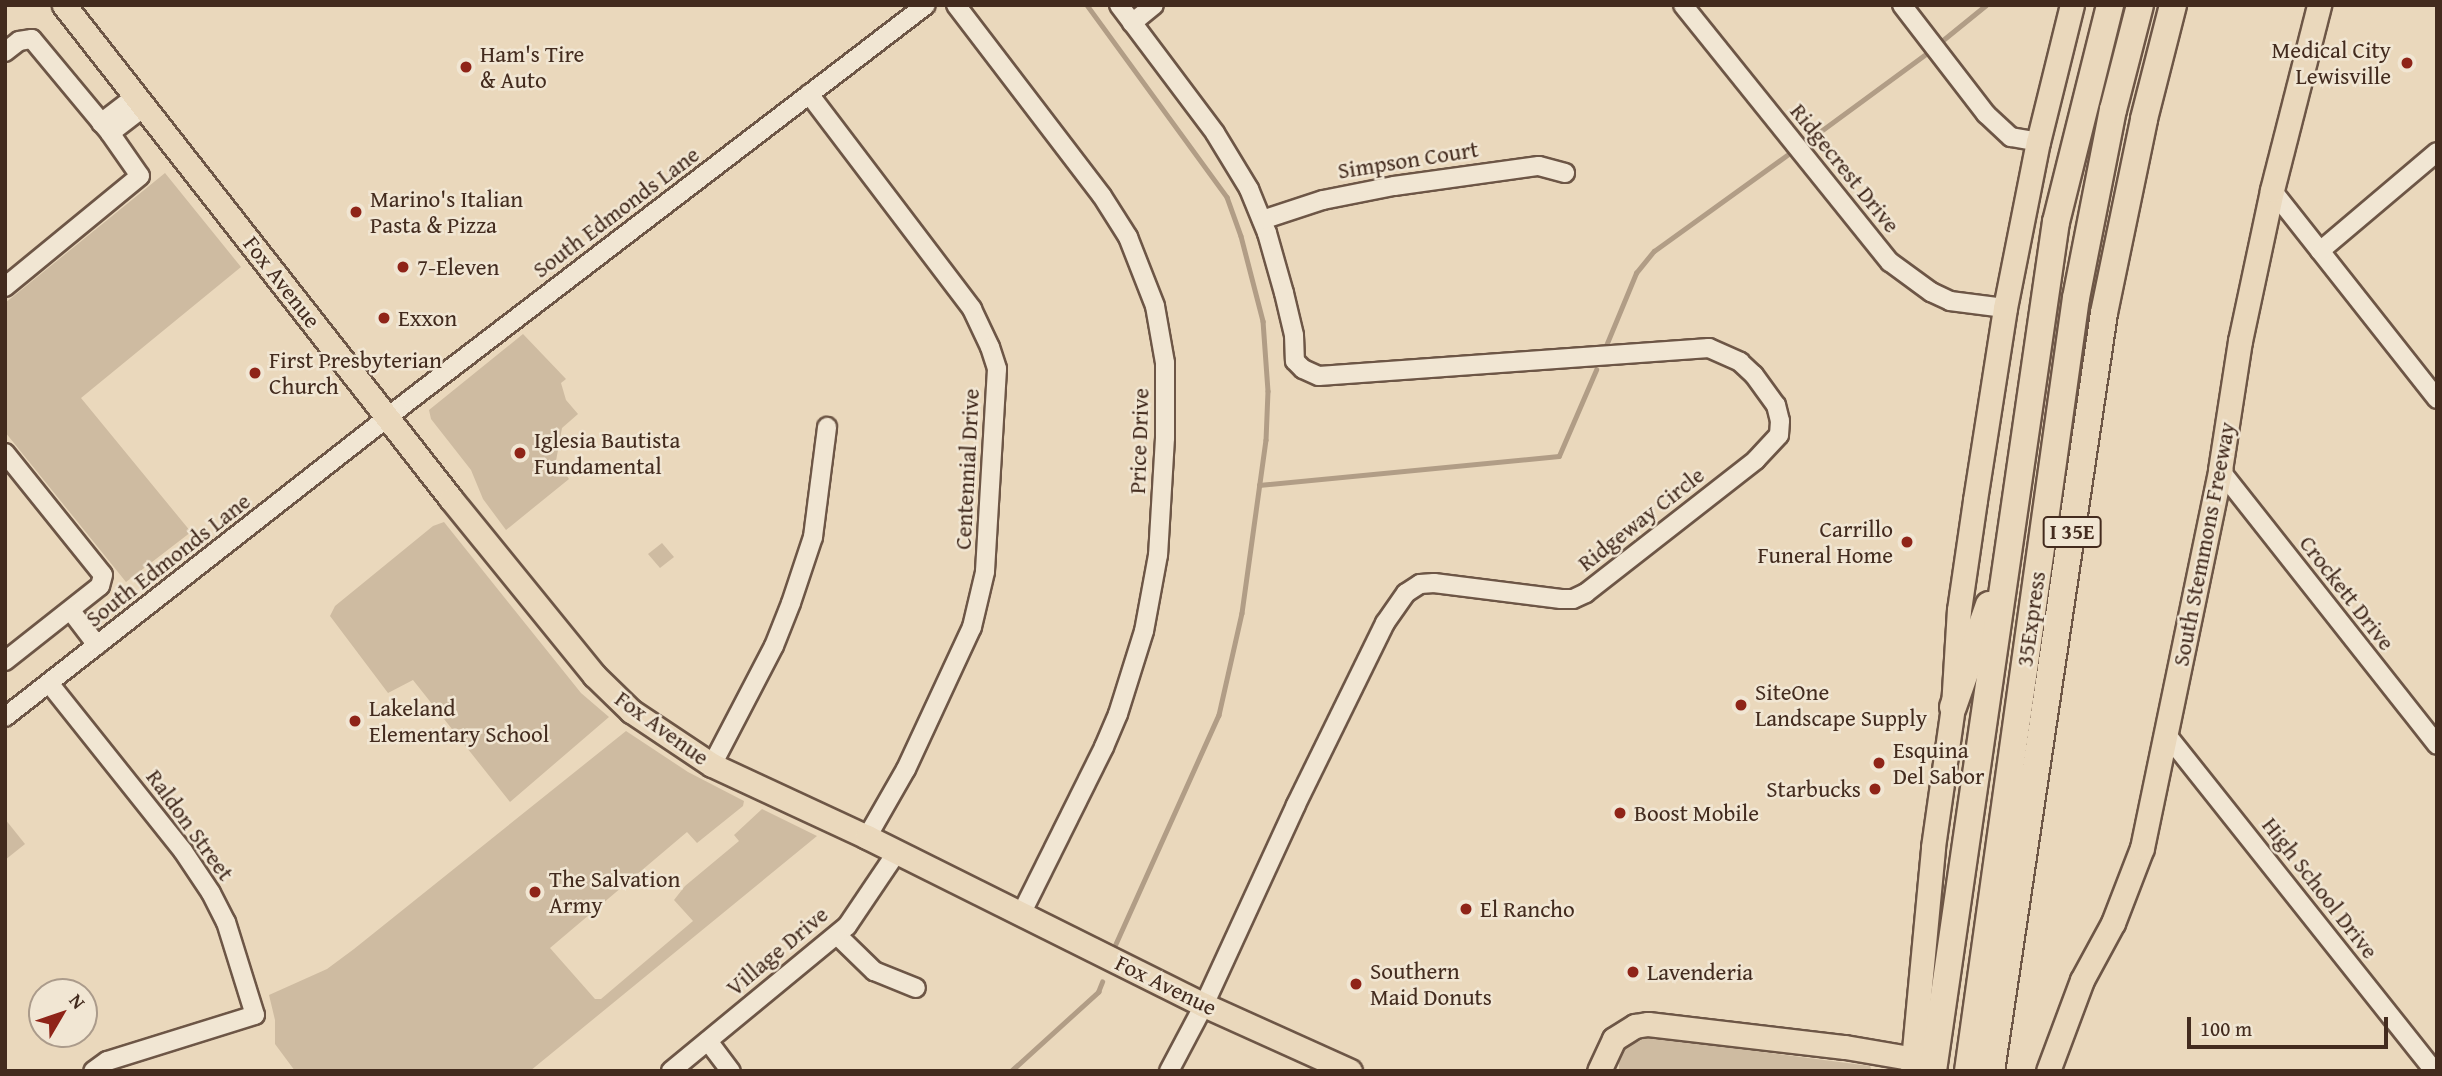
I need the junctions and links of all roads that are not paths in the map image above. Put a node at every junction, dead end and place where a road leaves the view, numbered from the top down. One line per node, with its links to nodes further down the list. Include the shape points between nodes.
1 (64, 5): 16 (main road, Fox Avenue)
2 (926, 5): 15 (street, South Edmonds Lane)
3 (956, 5): 43 (street, Price Drive, via 1102,196 1128,237 1155,306 1165,363 1166,438 1158,555 1144,631 1109,736)
4 (1119, 5): 13 (street)
5 (1154, 5): 13 (street)
6 (1683, 5): 25 (street, Ridgecrest Drive, via 1890,262 1950,300)
7 (1902, 5): 18 (street, via 1986,114 2011,137)
8 (2072, 5): 18 (main road)
9 (2110, 5): 31 (highway, I 35E, via 2056,222)
10 (2140, 5): 55 (highway, 35Express, via 2110,123 2076,298)
11 (2172, 5): 56 (highway, I 35E, via 2104,313)
12 (2319, 5): 21 (main road, South Stemmons Freeway)
13 (1132, 23): 22 (street, via 1215,133)
14 (5, 51): 17 (street, via 32,39)
15 (809, 94): 27 (street, South Edmonds Lane); 41 (street, Centennial Drive, via 972,309 997,369 985,572 972,627 906,769)
16 (140, 102): 17 (street); 27 (main road, Fox Avenue)
17 (106, 128): 24 (street, via 140,176)
18 (2038, 142): 25 (main road)
19 (2437, 152): 23 (street)
20 (1565, 173): 22 (street, Simpson Court, via 1539,166 1407,184 1323,200)
21 (2272, 190): 23 (street); 30 (main road, South Stemmons Freeway)
22 (1262, 220): 46 (street, Ridgeway Circle, via 1294,335 1295,361 1319,376 1709,348 1740,362 1766,390 1776,405 1779,435 1756,460 1573,599 1434,583 1420,584 1406,593 1385,623)
23 (2320, 251): 26 (street)
24 (5, 287)
25 (2005, 308): 36 (main road, via 1959,610)
26 (2437, 399)
27 (389, 418): 33 (street, South Edmonds Lane); 40 (main road, Fox Avenue, via 594,676 631,711)
28 (827, 427): 40 (street, via 813,537 791,603 774,646)
29 (5, 453): 32 (street, via 103,575 100,586)
30 (2220, 470): 38 (main road, South Stemmons Freeway); 39 (street, Crockett Drive)
31 (2001, 582): 36 (highway, via 1982,618); 48 (highway, I 35E)
32 (71, 611): 33 (street); 34 (street)
33 (97, 646): 35 (street, South Edmonds Lane)
34 (5, 662)
35 (49, 682): 37 (street, South Edmonds Lane); 50 (street, Raldon Street, via 211,893 226,922 255,1015 107,1061)
36 (1954, 707): 48 (main road, via 1933,847)
37 (5, 717)
38 (2167, 735): 57 (main road, South Stemmons Freeway, via 2142,848 2113,923 2082,980); 58 (street, High School Drive)
39 (2437, 745)
40 (712, 765): 41 (main road, Fox Avenue)
41 (867, 837): 42 (main road, Fox Avenue)
42 (897, 852): 43 (main road, Fox Avenue); 44 (street, Village Drive, via 858,912)
43 (1021, 914): 46 (main road, Fox Avenue)
44 (837, 935): 45 (street, via 874,971); 47 (street, Village Drive)
45 (916, 988)
46 (1204, 1005): 53 (street); 54 (main road, Fox Avenue)
47 (708, 1041): 51 (street, Village Drive); 52 (street)
48 (1920, 1067): 49 (main road, via 1648,1024 1623,1031 1614,1039)
49 (1602, 1068)
50 (93, 1071)
51 (671, 1071)
52 (731, 1071)
53 (1169, 1071)
54 (1350, 1071)
55 (1968, 1071)
56 (1991, 1071)
57 (2048, 1071)
58 (2434, 1071)

